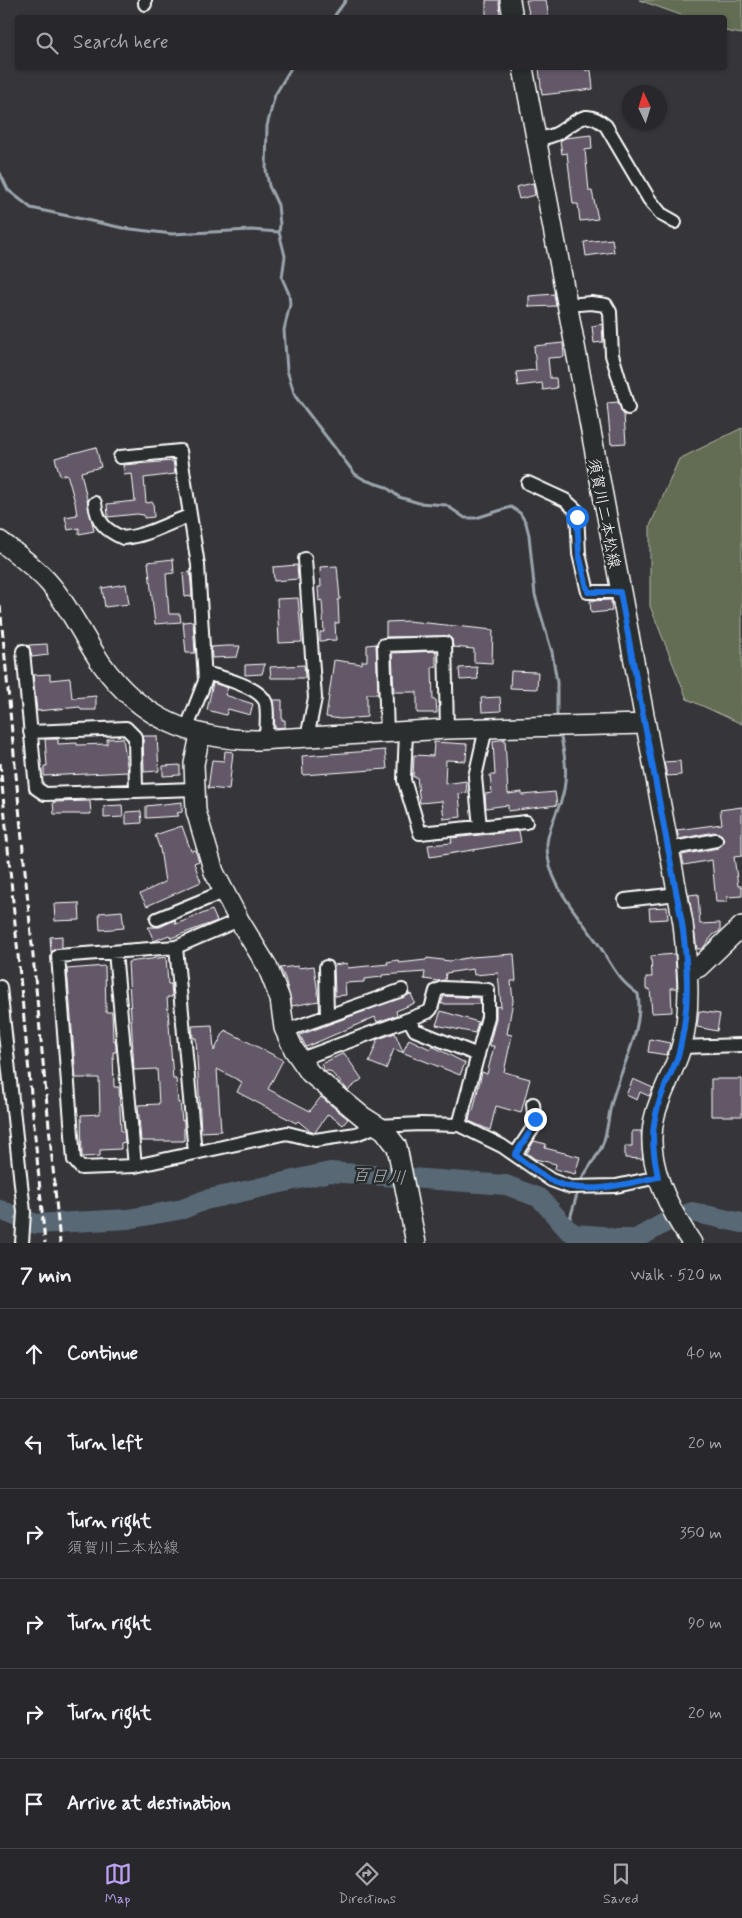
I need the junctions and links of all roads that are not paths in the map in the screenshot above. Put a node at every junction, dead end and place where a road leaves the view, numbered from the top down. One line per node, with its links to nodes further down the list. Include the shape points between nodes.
1 (510, 0): 2 (street)
2 (512, 15)
3 (522, 70): 4 (street, 須賀川二本松線)
4 (536, 140): 5 (street, via 560,132 577,119 588,116 598,119 606,126 649,199 661,214); 6 (street, 須賀川二本松線)
5 (675, 222)
6 (567, 305): 7 (street, via 606,305 610,312 612,355); 14 (street, 須賀川二本松線)
7 (628, 408)
8 (120, 457): 11 (street, via 180,451)
9 (528, 483): 14 (street, via 565,500 577,511 579,554 588,592)
10 (95, 503): 11 (street, via 97,518 102,525 123,538 153,532)
11 (190, 516): 16 (street, via 198,565)
12 (0, 541): 21 (street, via 49,583 101,662 133,700 171,724)
13 (305, 559): 24 (street, via 315,698)
14 (620, 592): 17 (street, 須賀川二本松線)
15 (23, 651): 20 (street)
16 (205, 673): 21 (street); 25 (street, via 241,684 264,700)
17 (645, 724): 18 (street); 31 (street, 須賀川二本松線)
18 (486, 728): 19 (street); 29 (street, via 475,777)
19 (447, 729): 22 (street); 23 (street, via 445,643 384,645)
20 (30, 732): 27 (street, via 36,788 45,794); 27 (street, via 126,728 135,737)
21 (193, 732): 25 (street, via 231,740); 26 (street)
22 (406, 732): 23 (street); 29 (street, via 404,780 420,834)
23 (387, 733): 24 (street)
24 (307, 738): 25 (street)
25 (266, 740)
26 (195, 789): 27 (street); 32 (street, via 198,824)
27 (136, 791)
28 (526, 822): 29 (street)
29 (480, 827)
30 (716, 840): 31 (street)
31 (668, 849): 33 (street, 須賀川二本松線)
32 (224, 892): 35 (street); 36 (street)
33 (677, 894): 34 (street); 41 (street, 須賀川二本松線)
34 (625, 900)
35 (157, 919)
36 (239, 920): 38 (street); 46 (street, via 271,974)
37 (742, 926): 41 (street, via 699,967)
38 (176, 947): 39 (street); 54 (street)
39 (115, 952): 56 (street); 56 (street, via 58,956 74,1160 81,1168 90,1169)
40 (326, 967): 44 (street)
41 (688, 972): 48 (street, 須賀川二本松線)
42 (0, 987): 58 (street, via 24,1212)
43 (402, 990): 44 (street)
44 (327, 1016): 46 (street)
45 (408, 1019): 49 (street, via 415,1030); 49 (street, via 431,1009 436,991 442,988 488,990 488,1017); 50 (street)
46 (286, 1031): 50 (street)
47 (742, 1045): 48 (street)
48 (681, 1047): 57 (street, 須賀川二本松線, via 652,1131)
49 (478, 1055): 52 (street)
50 (301, 1059): 53 (street, via 310,1073)
51 (533, 1104): 55 (street, via 535,1124)
52 (459, 1125): 53 (street); 55 (street)
53 (377, 1126): 54 (street, via 356,1134 315,1140 287,1133); 59 (street, via 397,1148)
54 (195, 1153): 56 (street)
55 (515, 1155): 57 (street, via 550,1180 570,1187 616,1186)
56 (135, 1166)
57 (658, 1177): 60 (street, 須賀川二本松線, via 669,1208)
58 (22, 1243)
59 (416, 1243)
60 (692, 1243)

